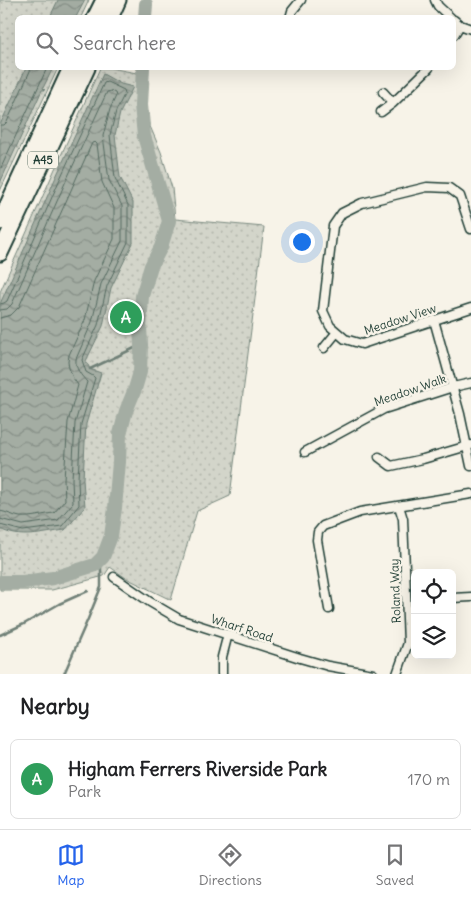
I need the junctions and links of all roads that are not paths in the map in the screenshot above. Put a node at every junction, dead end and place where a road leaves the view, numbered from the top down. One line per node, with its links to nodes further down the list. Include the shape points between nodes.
1 (104, 0): 5 (highway)
2 (118, 0): 6 (highway)
3 (301, 0): 7 (street)
4 (435, 0): 8 (street)
5 (96, 15)
6 (111, 15)
7 (291, 15)
8 (448, 15)
9 (457, 23): 10 (street)
10 (471, 29)
11 (70, 70): 17 (highway, A45)
12 (86, 70): 19 (highway, A45)
13 (427, 70): 15 (street)
14 (383, 92): 15 (street)
15 (393, 103): 16 (street)
16 (381, 112)
17 (0, 222)
18 (471, 229): 22 (street, Meadow View, via 460,196 449,188 427,187 362,203 342,213 333,226 323,311)
19 (0, 253)
20 (471, 308): 21 (street, Meadow View)
21 (434, 320): 22 (street, Meadow View, via 362,344 345,339); 25 (street)
22 (337, 332): 23 (street)
23 (324, 348)
24 (471, 383): 25 (street, Meadow Walk)
25 (453, 387): 26 (street); 27 (street, Meadow Walk, via 384,409)
26 (469, 446): 28 (street, via 391,466); 29 (street)
27 (305, 452)
28 (379, 457)
29 (471, 466)
30 (471, 494): 31 (street)
31 (399, 506): 34 (street, Roland Way); 36 (street, via 360,512 323,526 318,532)
32 (114, 577): 37 (street, Wharf Road, via 179,619)
33 (471, 597): 35 (street)
34 (410, 598): 40 (street, Roland Way, via 408,643)
35 (456, 598)
36 (329, 609)
37 (228, 634): 38 (street, via 222,657); 39 (street, Wharf Road, via 328,666)
38 (222, 674)
39 (373, 674)
40 (397, 674)

